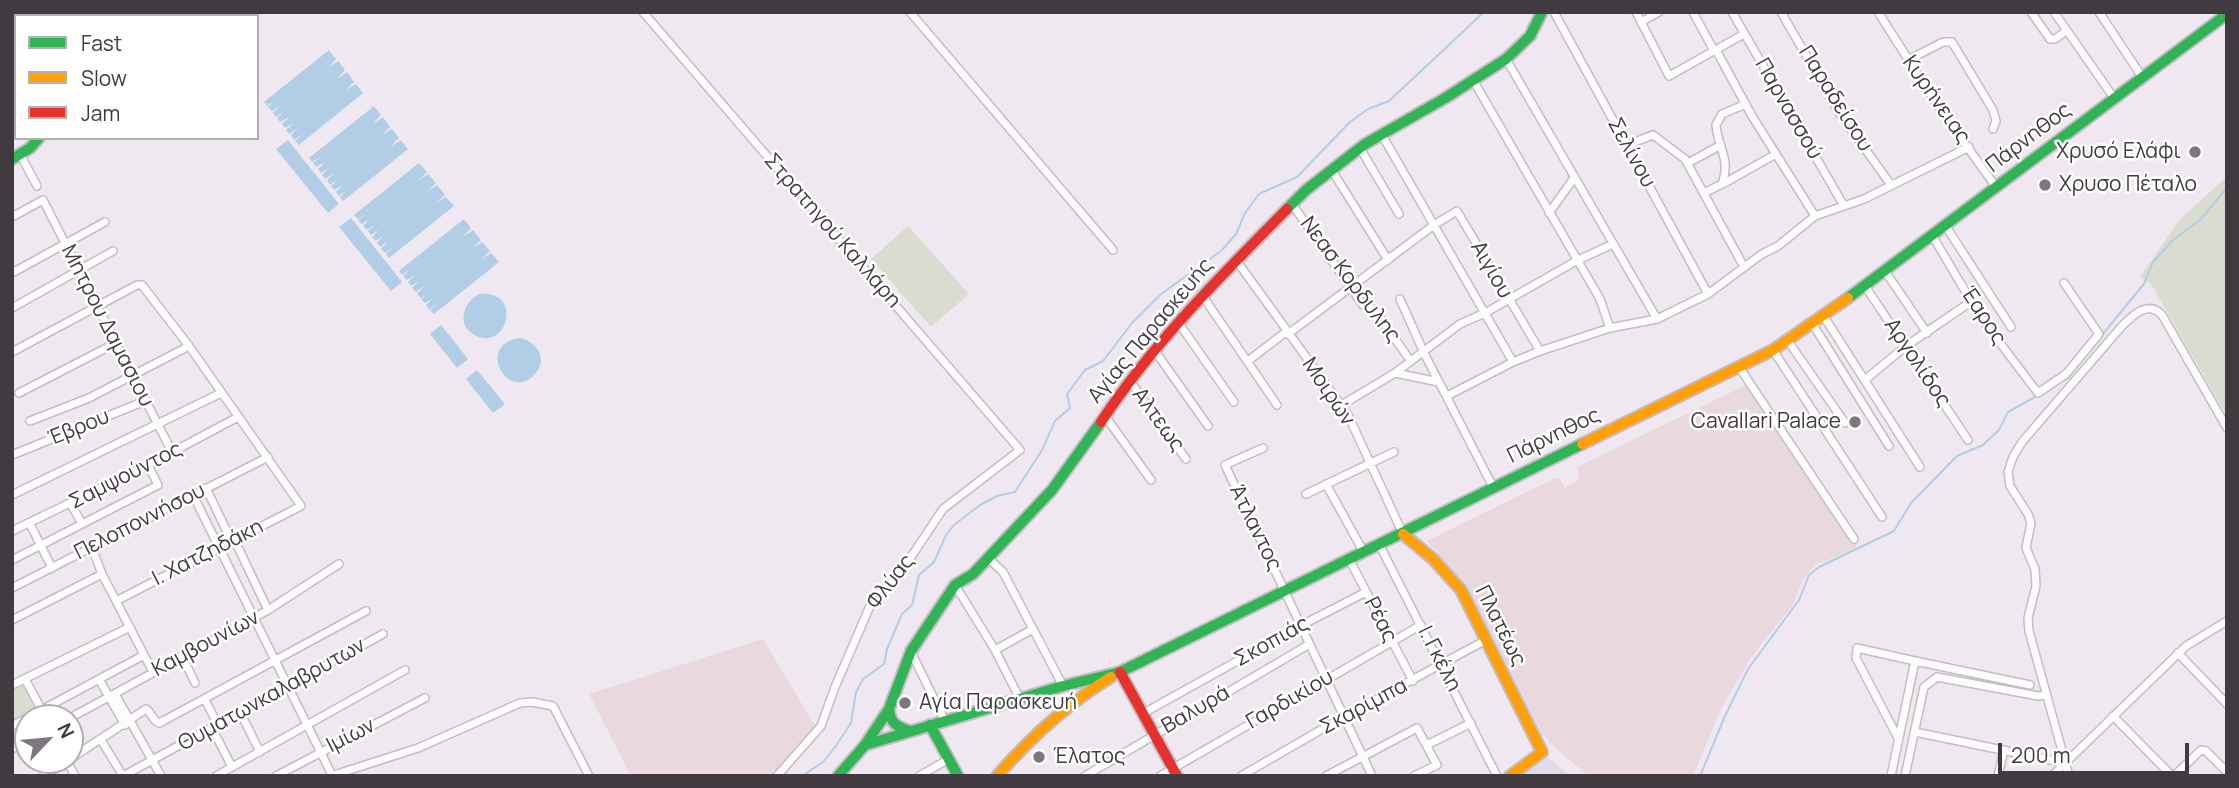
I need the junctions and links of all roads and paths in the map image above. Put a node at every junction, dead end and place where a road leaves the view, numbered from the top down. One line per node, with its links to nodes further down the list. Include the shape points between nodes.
1 (643, 12): 117 (street, Στρατηγού Καλλάρη)
2 (910, 12): 54 (street)
3 (1542, 12): 19 (main road, Αγίας Παρασκευής, via 1531,36)
4 (1554, 12): 28 (street, Σελίνου)
5 (1636, 12): 15 (street)
6 (1659, 12): 15 (street)
7 (1693, 12): 18 (street)
8 (1732, 12): 17 (street, Παρνασσού)
9 (1781, 12): 38 (street, Παραδείσου, via 1840,114)
10 (1878, 12): 20 (street, Κυρήνειας)
11 (2031, 12): 16 (street, via 2050,38)
12 (2054, 12): 16 (street)
13 (2099, 12): 21 (street)
14 (2227, 14): 21 (main road, Πάρνηθος)
15 (1641, 22): 18 (street, via 1669,76)
16 (2066, 31): 23 (street)
17 (1744, 34): 18 (street); 43 (street, Παρνασσού)
18 (1715, 50): 24 (street)
19 (1506, 60): 22 (main road, Αγίας Παρασκευής); 36 (street)
20 (1908, 60): 25 (street, via 1952,42 1993,110); 30 (street, Κυρήνειας)
21 (2142, 77): 23 (main road, Πάρνηθος)
22 (1473, 80): 26 (main road, Αγίας Παρασκευής); 44 (street)
23 (2114, 98): 40 (main road, Πάρνηθος)
24 (1746, 103): 29 (street, via 1718,119); 32 (street)
25 (1993, 129)
26 (1382, 135): 31 (main road, Αγίας Παρασκευής); 49 (street, Αιγίου)
27 (37, 140): 33 (main road)
28 (1627, 145): 34 (street, via 1653,135); 67 (street, Σελίνου)
29 (1721, 145): 34 (street); 37 (street, via 1726,163)
30 (1969, 147): 38 (street); 40 (street, Κυρήνειας)
31 (1360, 148): 35 (main road, Αγίας Παρασκευής); 45 (street)
32 (1776, 154): 37 (street); 47 (street)
33 (16, 157): 39 (street)
34 (1688, 163): 41 (street)
35 (1331, 169): 42 (main road, Αγίας Παρασκευής); 57 (street)
36 (1574, 177): 44 (street); 53 (street)
37 (1722, 184): 41 (street)
38 (1891, 185): 43 (street)
39 (37, 186)
40 (1996, 187): 50 (main road, Πάρνηθος)
41 (1704, 193): 59 (street)
42 (1292, 204): 56 (main road, Αγίας Παρασκευής); 65 (street, Νεασ Κορδυλης)
43 (1844, 206): 47 (street)
44 (1549, 213): 58 (street)
45 (1399, 214)
46 (12, 216): 52 (street, Μητρου Δαμασιου, via 43,200)
47 (1815, 216): 59 (street)
48 (105, 222): 52 (street)
49 (1434, 225): 57 (street); 69 (street, Αιγίου, via 1457,211); 73 (street, Αιγίου)
50 (1945, 225): 51 (main road, Πάρνηθος); 78 (street)
51 (1932, 235): 61 (main road, Πάρνηθος); 70 (street, Έαρος)
52 (65, 244): 60 (street, Μητρου Δαμασιου); 62 (street)
53 (1613, 244): 58 (street); 75 (street)
54 (1113, 250)
55 (113, 251): 60 (street)
56 (1236, 260): 66 (main road, Αγίας Παρασκευής); 80 (street, Μοιρών)
57 (1388, 260): 65 (street)
58 (1576, 261): 69 (street); 79 (street, via 1600,299)
59 (1744, 267): 67 (street)
60 (79, 271): 71 (street, Μητρου Δαμασιου); 72 (street)
61 (1885, 271): 64 (main road, Πάρνηθος); 81 (street)
62 (12, 273)
63 (2064, 283): 70 (street, Έαρος, via 2099,334 2066,374 2038,393)
64 (1865, 286): 74 (main road, Πάρνηθος); 85 (street, Αργολίδος)
65 (1351, 287): 80 (street); 91 (street, Νεασ Κορδυλης, via 1363,304 1375,310)
66 (1202, 295): 76 (main road, Αγίας Παρασκευής); 92 (street)
67 (1708, 295): 75 (street)
68 (1400, 299): 90 (street)
69 (1508, 300): 73 (street); 88 (street, Αιγίου)
70 (1972, 301): 81 (street)
71 (97, 307): 83 (street, Μητρου Δαμασιου); 84 (street, via 142,285); 89 (street)
72 (12, 308)
73 (1485, 313): 90 (street, via 1460,324); 93 (street, Αιγίου)
74 (1823, 315): 77 (main road, Πάρνηθος); 97 (street)
75 (1657, 319): 79 (street)
76 (1178, 322): 87 (main road, Αγίας Παρασκευής); 104 (street)
77 (1812, 323): 82 (main road, Πάρνηθος); 115 (street)
78 (2011, 327)
79 (1610, 328): 88 (street)
80 (1287, 332): 92 (street); 106 (street, Μοιρών)
81 (1927, 332): 85 (street)
82 (1788, 341): 86 (main road, Πάρνηθος); 110 (street)
83 (116, 343): 96 (street, Μητρου Δαμασιου); 100 (street)
84 (189, 346): 96 (street); 101 (street)
85 (1906, 346): 97 (street); 114 (street, Αργολίδος)
86 (1773, 349): 94 (main road, Πάρνηθος); 134 (street)
87 (1155, 351): 98 (main road, Αγίας Παρασκευής); 112 (street)
88 (1540, 351): 93 (street)
89 (12, 352)
90 (1424, 353): 95 (street); 99 (street)
91 (1408, 356)
92 (1248, 361): 105 (street)
93 (1513, 362): 102 (street)
94 (1739, 367): 129 (main road, Πάρνηθος); 139 (street)
95 (1395, 373): 99 (street); 106 (street)
96 (132, 375): 103 (street, Μητρου Δαμασιου); 109 (street, via 66,409)
97 (1866, 379): 125 (street)
98 (1130, 381): 108 (main road, Αγίας Παρασκευής); 122 (street, Αλτεως)
99 (1438, 382): 102 (street)
100 (19, 393)
101 (221, 393): 107 (street); 111 (street)
102 (1447, 396): 129 (street)
103 (145, 401): 111 (street, Μητρου Δαμασιου); 120 (street, Έβρου)
104 (1234, 402)
105 (1277, 405)
106 (1340, 406): 123 (street, Μοιρών)
107 (238, 416): 118 (street, Σαμψούντος); 121 (street)
108 (1105, 416): 126 (street); 146 (main road, Αγίας Παρασκευής, via 1052,490)
109 (30, 421)
110 (1845, 424)
111 (158, 425): 118 (street, Μητρου Δαμασιου); 131 (street)
112 (1208, 426)
113 (2227, 428): 190 (street, via 2162,314 2150,308 2122,326 2022,442 2008,472 2010,486 2030,518 2026,548 2036,586 2028,618)
114 (1968, 440)
115 (1889, 446)
116 (1263, 448): 154 (street, Άτλαντος, via 1225,465)
117 (1020, 450): 234 (street, Φλύας, via 943,509 909,561 870,606 821,726)
118 (172, 452): 124 (street, Σαμψούντος)
119 (1394, 452): 123 (street)
120 (12, 455)
121 (268, 457): 128 (street, Πελοποννήσου); 140 (street, Ι. Χατζηδάκη, via 301,506)
122 (1186, 459)
123 (1370, 464): 127 (street); 138 (street, Μοιρών)
124 (148, 465): 133 (street, Σαμψούντος); 136 (street, via 158,485)
125 (1920, 467)
126 (1151, 480)
127 (1326, 484): 130 (street); 145 (street)
128 (206, 488): 132 (street, Πελοποννήσου); 140 (street)
129 (1493, 488): 138 (main road, Πάρνηθος)
130 (1306, 494)
131 (12, 495)
132 (193, 495): 143 (street); 144 (street, Πελοποννήσου)
133 (71, 504): 135 (street, Σαμψούντος); 136 (street)
134 (1882, 517)
135 (30, 524): 137 (street, Σαμψούντος); 142 (street)
136 (82, 524): 142 (street)
137 (12, 531)
138 (1403, 534): 141 (main road, Πάρνηθος); 167 (main road, Πλατέως, via 1457,584)
139 (1854, 539)
140 (232, 540): 143 (street, Ι. Χατζηδάκη); 157 (street)
141 (1379, 544): 145 (main road, Πάρνηθος); 162 (street, Ι. Γκέλη)
142 (41, 546): 148 (street); 150 (street)
143 (219, 547): 156 (street, Ι. Χατζηδάκη); 159 (street)
144 (92, 548): 150 (street, Πελοποννήσου); 151 (street)
145 (1363, 551): 147 (main road, Πάρνηθος)
146 (988, 558): 152 (main road, Αγίας Παρασκευής); 165 (street, via 1003,572)
147 (1349, 559): 154 (main road, Πάρνηθος); 155 (street, Ρέας)
148 (12, 560)
149 (339, 564): 157 (street, Καμβουνίων)
150 (52, 568): 153 (street, Πελοποννήσου)
151 (102, 574): 156 (street); 160 (street)
152 (955, 585): 170 (street); 171 (main road, Αγίας Παρασκευής)
153 (12, 588)
154 (1285, 590): 163 (street); 180 (main road, Πάρνηθος)
155 (1366, 593): 163 (street, Σκοπιάς); 168 (street, Ρέας)
156 (116, 601): 164 (street)
157 (268, 611): 159 (street, Καμβουνίων)
158 (366, 611): 175 (street)
159 (254, 619): 174 (street, Καμβουνίων); 175 (street)
160 (12, 620)
161 (2227, 621): 172 (street)
162 (1421, 625): 168 (street, Γαρδικίου); 177 (street, Ι. Γκέλη)
163 (1300, 626): 169 (street); 201 (street, Σκοπιάς)
164 (130, 627): 173 (street); 181 (street)
165 (1032, 629): 170 (street); 188 (street)
166 (383, 634): 187 (street, Θυματωνκαλαβρυτων)
167 (1486, 640): 177 (street, Σκαρίμπα); 246 (main road, Πλατέως, via 1542,752)
168 (1391, 642): 182 (street, Γαρδικίου); 184 (street, Ρέας)
169 (1308, 645): 182 (street); 212 (street, Βαλυρά)
170 (995, 650): 193 (street)
171 (911, 651): 198 (main road, Αγίας Παρασκευής); 204 (street)
172 (2178, 653): 197 (street); 202 (street)
173 (144, 655): 179 (street); 183 (street)
174 (182, 656): 179 (street, Καμβουνίων); 185 (street)
175 (276, 661): 187 (street); 194 (street)
176 (1915, 661): 189 (street); 213 (street); 213 (street, via 1857,648 1856,658)
177 (1442, 665): 184 (street, Σκαρίμπα); 206 (street, Ι. Γκέλη)
178 (405, 670): 207 (street)
179 (153, 672): 191 (street, Καμβουνίων)
180 (1120, 672): 188 (main road, Πάρνηθος); 201 (main road); 238 (main road, via 1059,713)
181 (24, 679): 186 (street); 195 (street)
182 (1325, 680): 203 (street); 226 (street, Γαρδικίου)
183 (100, 681): 191 (street); 196 (street)
184 (1413, 681): 203 (street, Σκαρίμπα)
185 (195, 683)
186 (12, 685)
187 (289, 685): 200 (street, Θυματωνκαλαβρυτων); 207 (street)
188 (1063, 685): 193 (main road, Πάρνηθος)
189 (2029, 685)
190 (2046, 695): 211 (street, via 1937,677 1924,687); 224 (street)
191 (112, 696): 199 (street, Καμβουνίων); 205 (street)
192 (425, 698): 219 (street, Ιμίων)
193 (1020, 699): 204 (main road, Πάρνηθος)
194 (205, 700): 205 (street, via 159,723 146,709); 209 (street)
195 (38, 704)
196 (61, 704)
197 (2227, 704)
198 (889, 709): 210 (main road, via 892,723); 215 (main road, Αγίας Παρασκευής)
199 (84, 711)
200 (240, 712): 209 (street, Θυματωνκαλαβρυτων); 220 (street)
201 (1142, 714): 212 (main road)
202 (2113, 716): 224 (street); 227 (street, via 2171,775 2202,750)
203 (1343, 717): 221 (street); 241 (street, Σκαρίμπα)
204 (945, 720): 208 (main road, Πάρνηθος)
205 (127, 723): 214 (street); 223 (street)
206 (1471, 723): 216 (street); 245 (street, Ι. Γκέλη)
207 (309, 725): 219 (street); 220 (street)
208 (930, 725): 210 (main road, Πάρνηθος); 222 (main road)
209 (215, 726): 223 (street, Θυματωνκαλαβρυτων); 225 (street)
210 (909, 731): 215 (main road, Πάρνηθος)
211 (1915, 732): 217 (street); 248 (street)
212 (1153, 734): 226 (main road); 239 (street, Βαλυρά)
213 (1899, 738): 247 (street)
214 (101, 740): 218 (street); 228 (street)
215 (865, 745): 235 (main road)
216 (1427, 745): 221 (street, via 1417,728); 244 (street, via 1437,765)
217 (2004, 750): 224 (street); 249 (street)
218 (84, 751)
219 (322, 751): 231 (street, Ιμίων); 232 (street)
220 (260, 752): 225 (street)
221 (1362, 756): 242 (street); 243 (street)
222 (949, 759): 236 (street); 237 (main road)
223 (152, 760): 228 (street, Θυματωνκαλαβρυτων); 229 (street)
224 (2065, 763): 250 (street); 251 (street)
225 (232, 767): 230 (street)
226 (1175, 772): 240 (street, Γαρδικίου)
227 (2227, 772)
228 (123, 776)
229 (161, 776)
230 (216, 776)
231 (276, 776)
232 (332, 776): 233 (street, via 418,748 503,708 532,702 553,706)
233 (589, 776)
234 (777, 776)
235 (838, 776)
236 (919, 776)
237 (958, 776)
238 (997, 776)
239 (1084, 776)
240 (1160, 776)
241 (1241, 776)
242 (1326, 776)
243 (1372, 776)
244 (1413, 776)
245 (1497, 776)
246 (1510, 776)
247 (1891, 776)
248 (1905, 776)
249 (1998, 776)
250 (2052, 776)
251 (2069, 776)

